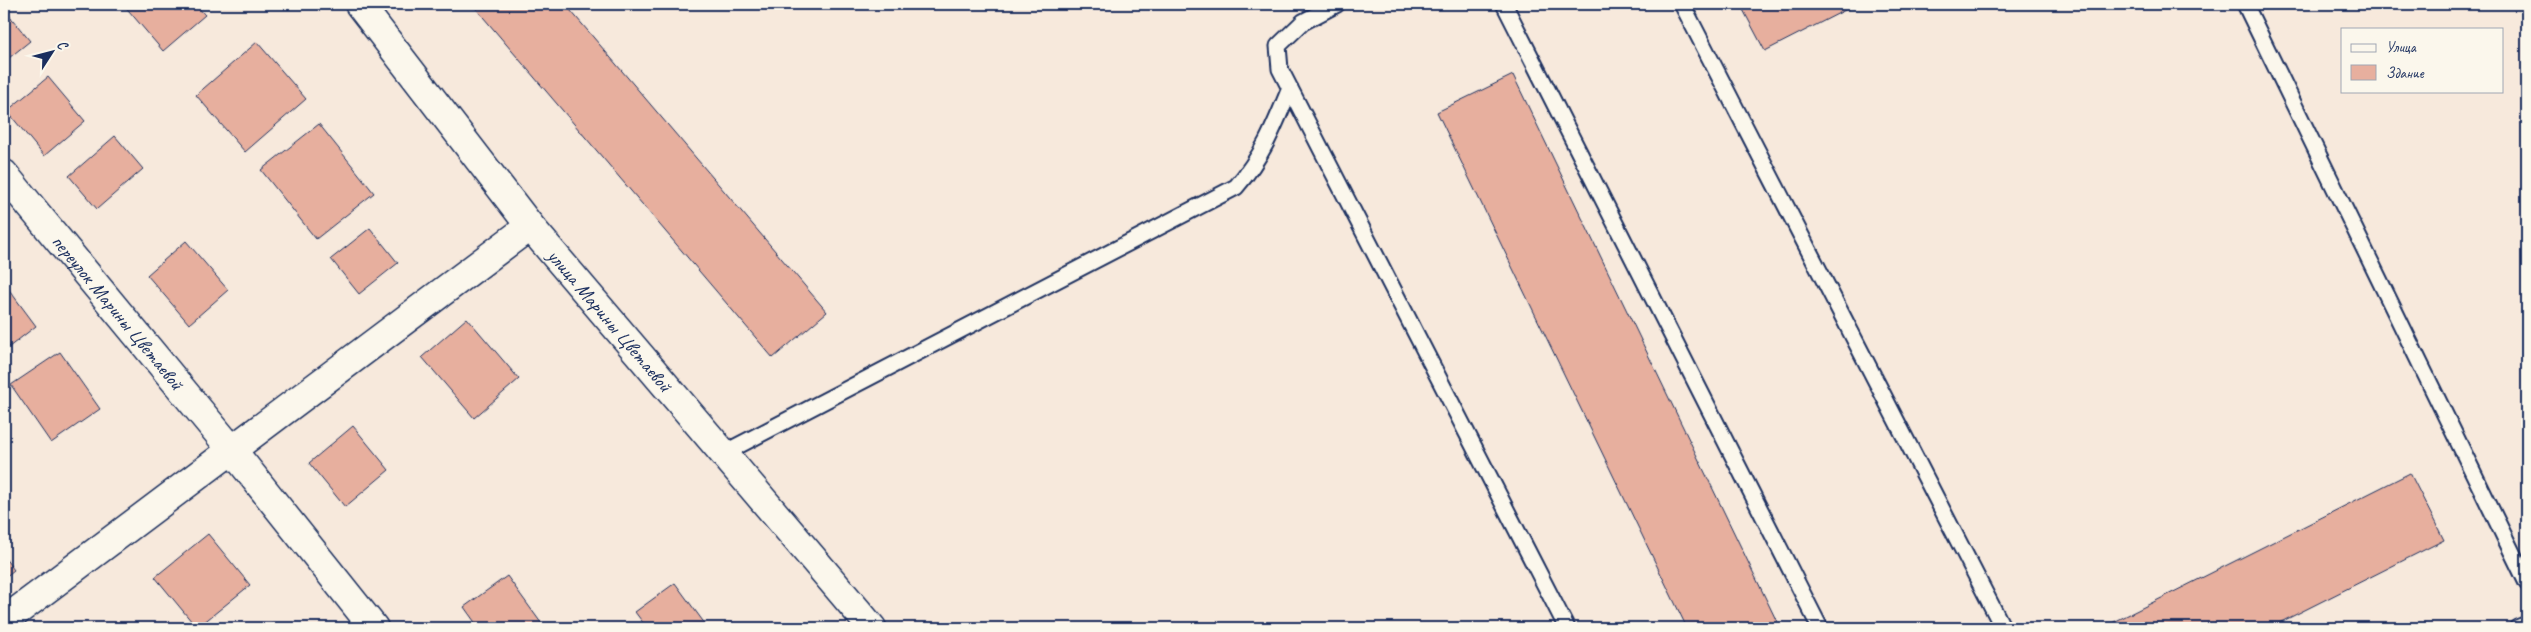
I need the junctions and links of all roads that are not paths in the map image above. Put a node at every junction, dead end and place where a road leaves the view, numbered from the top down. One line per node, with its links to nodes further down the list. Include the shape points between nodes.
1 (359, 4): 8 (street, улица Марины Цветаевой)
2 (1337, 4): 6 (lane, via 1303,22 1278,46 1280,69)
3 (1504, 4): 17 (lane)
4 (1682, 4): 18 (lane)
5 (2245, 4): 11 (lane)
6 (1290, 88): 10 (lane, via 1255,165 1236,187); 16 (lane)
7 (4, 174): 9 (street, переулок Марины Цветаевой)
8 (530, 226): 9 (street); 10 (street, улица Марины Цветаевой)
9 (232, 450): 12 (street); 14 (street, переулок Марины Цветаевой)
10 (724, 454): 15 (street, улица Марины Цветаевой)
11 (2527, 582)
12 (4, 621)
13 (2527, 624): 19 (lane)
14 (374, 628)
15 (872, 628)
16 (1567, 628)
17 (1820, 628)
18 (2003, 628)
19 (2517, 628)

